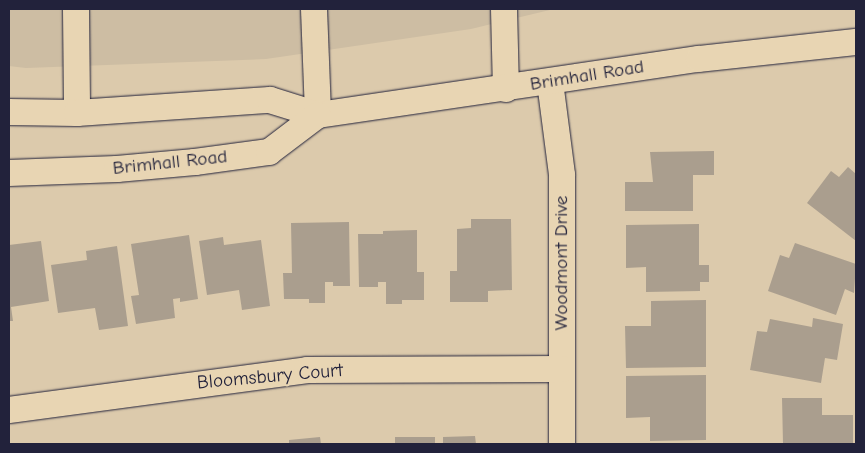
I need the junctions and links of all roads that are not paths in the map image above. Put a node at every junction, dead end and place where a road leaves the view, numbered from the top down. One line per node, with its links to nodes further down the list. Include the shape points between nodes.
1 (76, 9): 8 (street)
2 (314, 9): 9 (street)
3 (504, 9): 6 (street)
4 (856, 42): 5 (street, Brimhall Road, via 699,59)
5 (550, 82): 6 (street, Brimhall Road); 11 (street, Woodmont Drive, via 562,176)
6 (506, 89): 9 (street, Brimhall Road)
7 (9, 112): 8 (street, Brimhall Road)
8 (77, 112): 9 (street, Brimhall Road, via 270,100)
9 (318, 115): 10 (street, Brimhall Road, via 269,152 117,169)
10 (9, 173)
11 (562, 369): 12 (street, Bloomsbury Court, via 307,370); 13 (street, Woodmont Drive)
12 (9, 410)
13 (562, 444)

